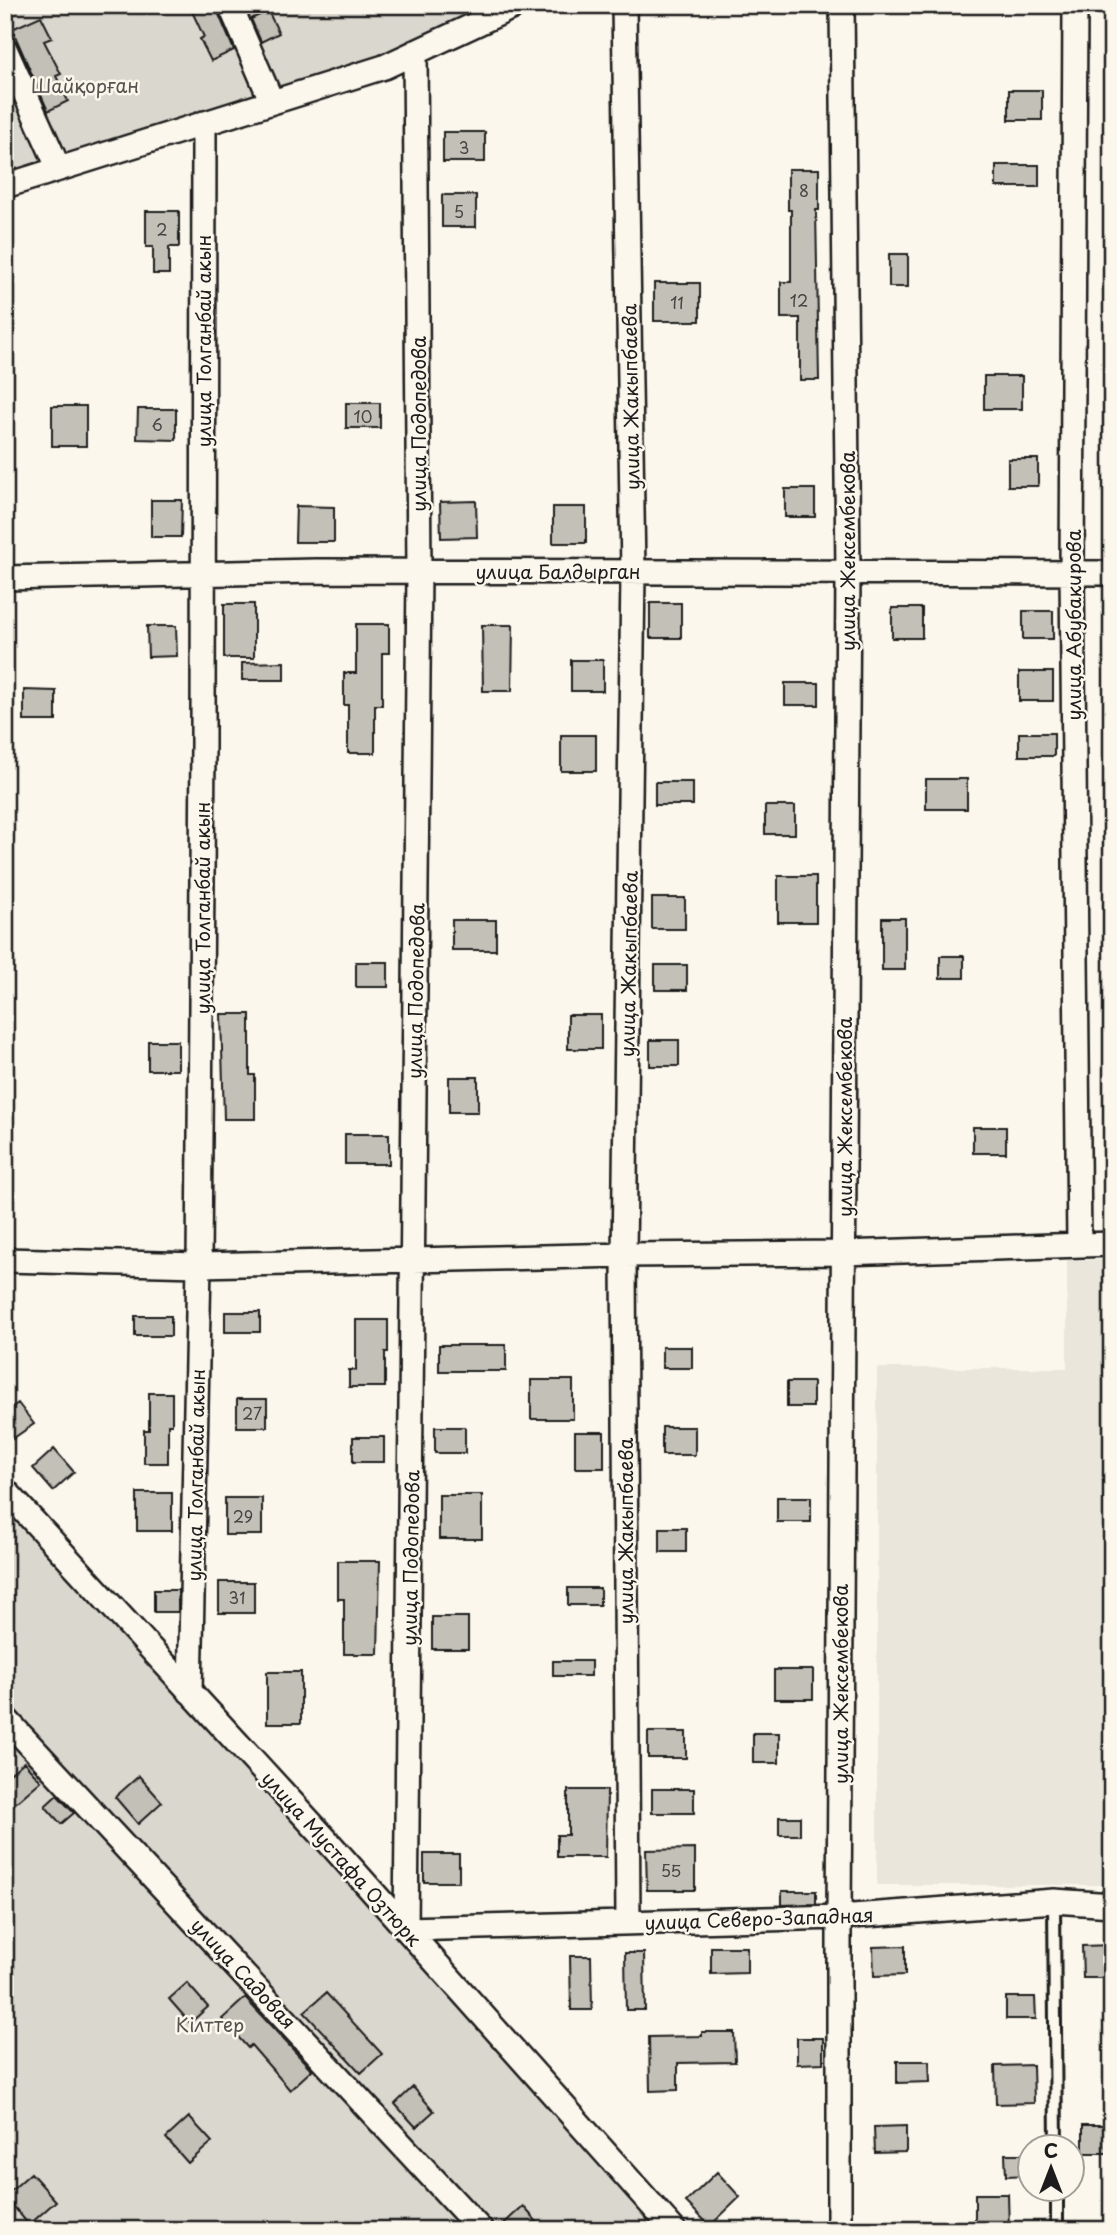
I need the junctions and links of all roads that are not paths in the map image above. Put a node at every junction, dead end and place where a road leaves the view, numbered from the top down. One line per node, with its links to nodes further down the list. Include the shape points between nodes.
1 (229, 5): 9 (street)
2 (517, 5): 6 (street)
3 (624, 5): 14 (street, улица Жакыпбаева)
4 (842, 5): 15 (street, улица Жексембекова)
5 (1075, 5): 16 (street, улица Абубакирова)
6 (481, 13): 8 (street)
7 (5, 49): 11 (street)
8 (415, 52): 9 (street, via 384,67); 13 (street, улица Подопедова)
9 (272, 102): 10 (street)
10 (204, 123): 11 (street); 17 (street, улица Толганбай акын)
11 (59, 169): 12 (street)
12 (5, 186)
13 (419, 571): 14 (street, улица Балдырган); 17 (street, улица Балдырган); 25 (street, улица Подопедова)
14 (633, 572): 15 (street, улица Балдырган); 23 (street, улица Жакыпбаева)
15 (848, 572): 16 (street, улица Балдырган); 22 (street, улица Жексембекова)
16 (1072, 572): 18 (street, улица Балдырган); 21 (street, улица Абубакирова)
17 (203, 573): 19 (street, улица Балдырган); 26 (street, улица Толганбай акын)
18 (1112, 573)
19 (5, 578)
20 (1112, 1244): 21 (street)
21 (1079, 1245): 22 (street)
22 (843, 1253): 23 (street); 32 (street, улица Жексембекова)
23 (624, 1255): 25 (street); 33 (street, улица Жакыпбаева)
24 (5, 1260): 26 (street)
25 (413, 1260): 26 (street); 34 (street, улица Подопедова)
26 (199, 1265): 28 (street, улица Толганбай акын)
27 (5, 1490): 28 (street, улица Мустафа Озтюрк)
28 (190, 1692): 34 (street, улица Мустафа Озтюрк)
29 (5, 1718): 37 (street, улица Садовая)
30 (1054, 1901): 31 (street, улица Северо-Западная); 32 (street, улица Северо-Западная); 35 (lane)
31 (1112, 1905)
32 (839, 1917): 33 (street, улица Северо-Западная); 39 (street, улица Жексембекова)
33 (628, 1923): 34 (street, улица Северо-Западная)
34 (406, 1929): 38 (street, улица Мустафа Озтюрк)
35 (1056, 2134)
36 (1057, 2204): 40 (lane)
37 (481, 2230)
38 (674, 2230)
39 (839, 2230)
40 (1057, 2230)

